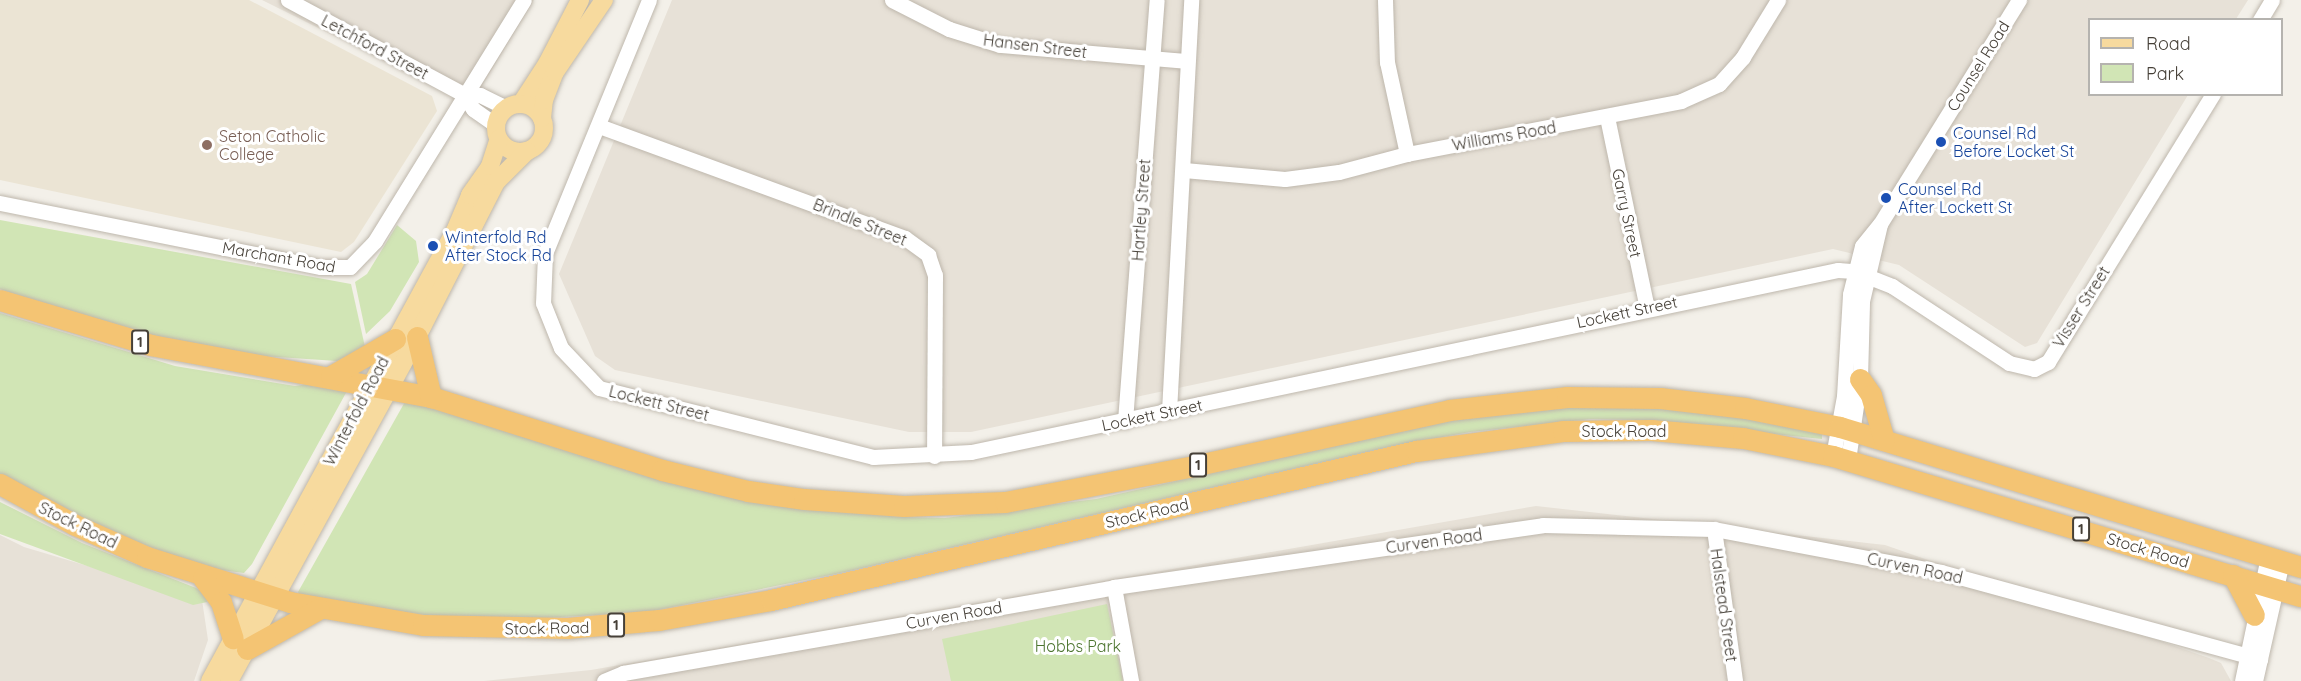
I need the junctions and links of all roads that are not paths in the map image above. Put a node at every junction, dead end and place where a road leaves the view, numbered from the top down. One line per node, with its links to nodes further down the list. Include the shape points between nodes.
1 (288, 0): 16 (street, Letchford Street)
2 (524, 0): 16 (street, Marchant Road)
3 (580, 0): 18 (main road, via 547,64)
4 (604, 0): 20 (main road, via 555,72)
5 (649, 0): 21 (street)
6 (892, 0): 14 (street, Hansen Street, via 949,29 989,42)
7 (1157, 0): 14 (street, Hartley Street)
8 (1191, 0): 15 (street)
9 (1385, 0): 24 (street, via 1387,62)
10 (1778, 0): 19 (street, Williams Road, via 1743,57 1719,84 1681,101)
11 (2019, 0): 27 (street, Counsel Road, via 1880,224)
12 (2272, 0): 13 (street)
13 (2261, 18)
14 (1153, 59): 15 (street, Hansen Street); 37 (street, Hartley Street)
15 (1186, 61): 25 (street)
16 (463, 94): 18 (street, Letchford Street); 22 (street, Letchford Street); 26 (street, Marchant Road, via 375,241 350,267 321,267)
17 (2212, 96): 27 (street, Visser Street, via 2048,362 2034,369 2009,363 1898,289)
18 (514, 106): 20 (main road, via 534,108); 22 (main road)
19 (1607, 117): 24 (street, Williams Road); 29 (street, Garry Street)
20 (542, 118): 23 (main road, via 542,139)
21 (599, 126): 40 (street, Brindle Street, via 905,238 928,255 935,275); 40 (street, Lockett Street, via 545,254 543,303 561,348 599,388 873,457)
22 (498, 132): 23 (main road, via 514,151); 31 (main road, Winterfold Road, via 490,166 470,195 455,231)
23 (527, 151): 30 (main road, Winterfold Road, via 496,182)
24 (1407, 154): 25 (street, Williams Road, via 1339,172 1285,179)
25 (1184, 170): 36 (street)
26 (0, 202)
27 (1860, 273): 29 (street, Lockett Street, via 1803,274); 33 (street, Counsel Road); 38 (street, Counsel Road)
28 (0, 300): 32 (highway, Stock Road / 1, via 151,345)
29 (1647, 308): 36 (street, Lockett Street)
30 (417, 337): 34 (main road, Winterfold Road); 35 (highway)
31 (395, 339): 32 (highway); 34 (main road, Winterfold Road)
32 (331, 376): 34 (highway, Stock Road / 1)
33 (1860, 379): 38 (street, Counsel Road); 39 (highway, via 1871,394)
34 (380, 386): 35 (highway, Stock Road / 1); 49 (main road, Winterfold Road)
35 (431, 397): 38 (highway, Stock Road / 1, via 710,482 804,499 904,506 1005,502 1056,494 1406,418 1529,400 1659,398 1745,408)
36 (1169, 411): 37 (street, Lockett Street)
37 (1125, 421): 40 (street, Lockett Street)
38 (1847, 429): 39 (highway, Stock Road / 1); 41 (street, Counsel Road)
39 (1884, 440): 44 (highway, Stock Road / 1)
40 (934, 456)
41 (1841, 458): 45 (highway, Stock Road / 1); 51 (highway, Stock Road / 1, via 1743,438 1651,430 1515,436 1366,462 771,600 658,620 567,628 471,628 370,619)
42 (0, 484): 46 (highway, Stock Road / 1, via 109,541)
43 (1714, 530): 48 (street, Curven Road, via 1543,525); 54 (street, Curven Road, via 1941,572); 59 (street, Halstead Street)
44 (2284, 562): 47 (street)
45 (2233, 575): 47 (highway, Stock Road / 1); 52 (highway)
46 (203, 578): 49 (highway, Stock Road / 1); 53 (highway, via 221,602)
47 (2268, 586): 50 (highway, Stock Road / 1); 52 (street); 54 (street)
48 (1114, 587): 57 (street, Curven Road, via 623,673); 58 (street)
49 (265, 596): 51 (highway, Stock Road / 1); 53 (main road, Winterfold Road)
50 (2301, 596)
51 (319, 609): 53 (highway)
52 (2254, 615): 54 (street)
53 (240, 643): 55 (main road, Winterfold Road); 56 (main road, Winterfold Road)
54 (2253, 657): 60 (street); 61 (street)
55 (210, 681)
56 (229, 681)
57 (604, 681)
58 (1131, 681)
59 (1735, 681)
60 (2242, 681)
61 (2255, 681)

